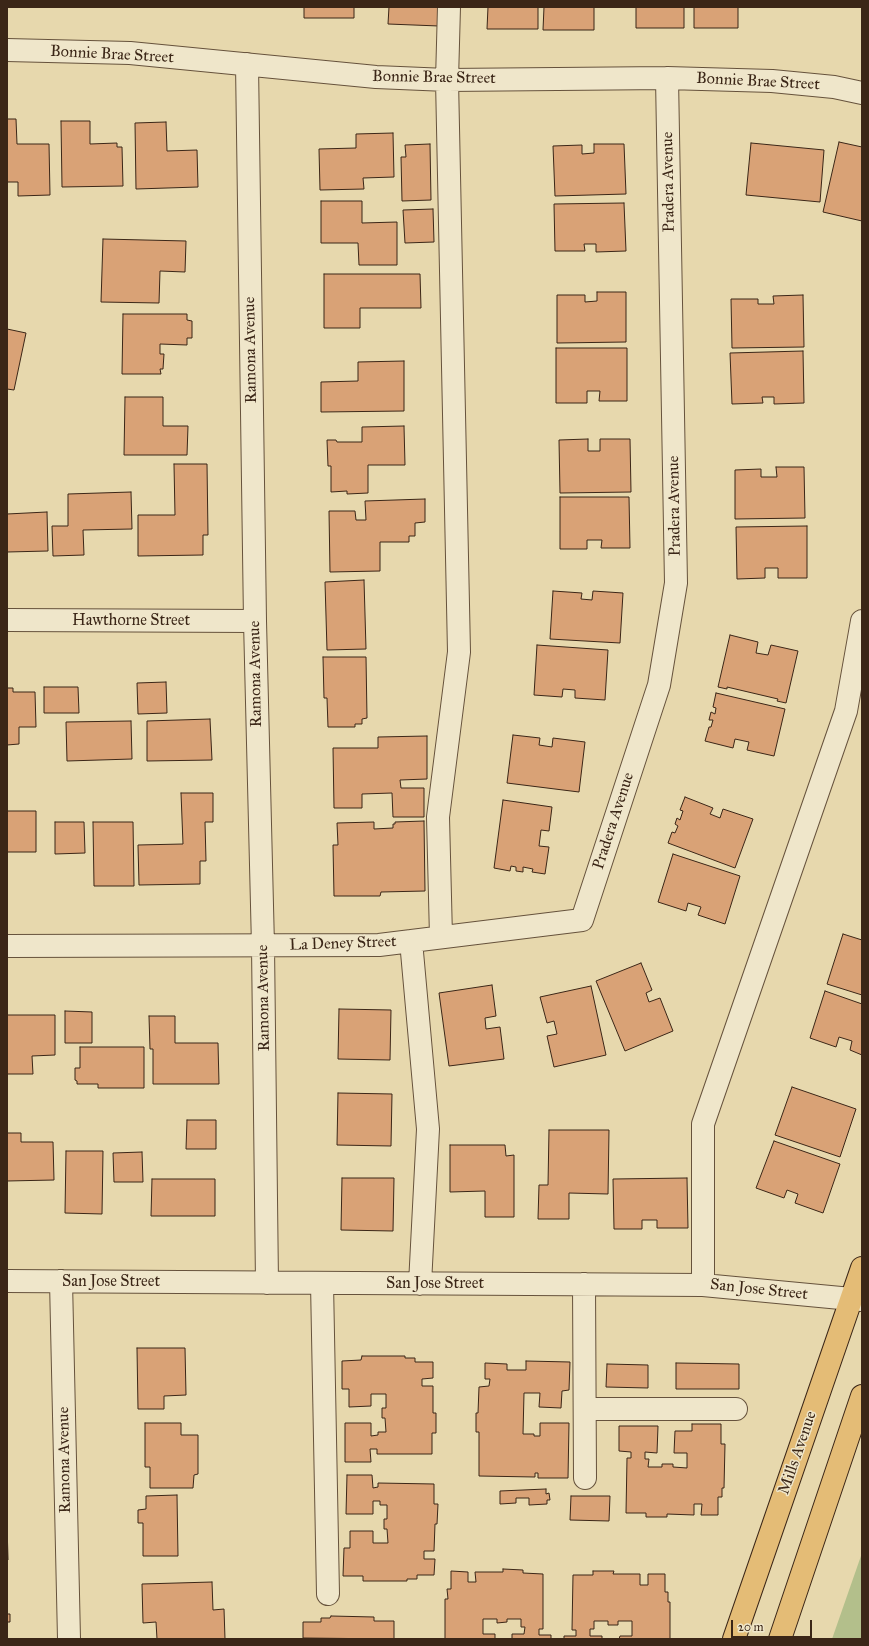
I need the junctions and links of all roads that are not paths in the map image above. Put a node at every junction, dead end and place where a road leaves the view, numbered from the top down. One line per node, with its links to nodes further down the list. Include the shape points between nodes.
1 (449, 7): 5 (street)
2 (7, 50): 3 (street, Bonnie Brae Street, via 130,53)
3 (247, 64): 5 (street, Bonnie Brae Street, via 376,77); 8 (street, Ramona Avenue)
4 (667, 78): 5 (street, Bonnie Brae Street); 6 (street, Bonnie Brae Street, via 772,81 834,87); 10 (street, Pradera Avenue, via 676,583 659,685)
5 (447, 80): 11 (street, via 459,652 438,817)
6 (862, 93)
7 (7, 620): 8 (street, Hawthorne Street)
8 (255, 621): 14 (street, Ramona Avenue)
9 (862, 621): 22 (street, via 846,711 703,1124)
10 (582, 920): 11 (street, La Deney Street)
11 (441, 937): 12 (street, La Deney Street)
12 (411, 941): 14 (street, La Deney Street, via 379,945); 20 (street, via 428,1129)
13 (7, 946): 14 (street, La Deney Street)
14 (263, 946): 18 (street, Ramona Avenue)
15 (862, 1268): 23 (main road, Mills Avenue)
16 (7, 1281): 17 (street, San Jose Street)
17 (61, 1281): 18 (street, San Jose Street); 29 (street, Ramona Avenue)
18 (267, 1283): 19 (street, San Jose Street)
19 (322, 1284): 20 (street, San Jose Street); 28 (street)
20 (420, 1284): 21 (street, San Jose Street)
21 (584, 1284): 22 (street, San Jose Street); 25 (street)
22 (703, 1285): 23 (street, San Jose Street)
23 (856, 1300): 30 (main road, Mills Avenue)
24 (862, 1396): 31 (main road)
25 (585, 1409): 26 (street); 27 (street)
26 (736, 1409)
27 (585, 1478)
28 (328, 1594)
29 (69, 1639)
30 (734, 1639)
31 (780, 1639)

